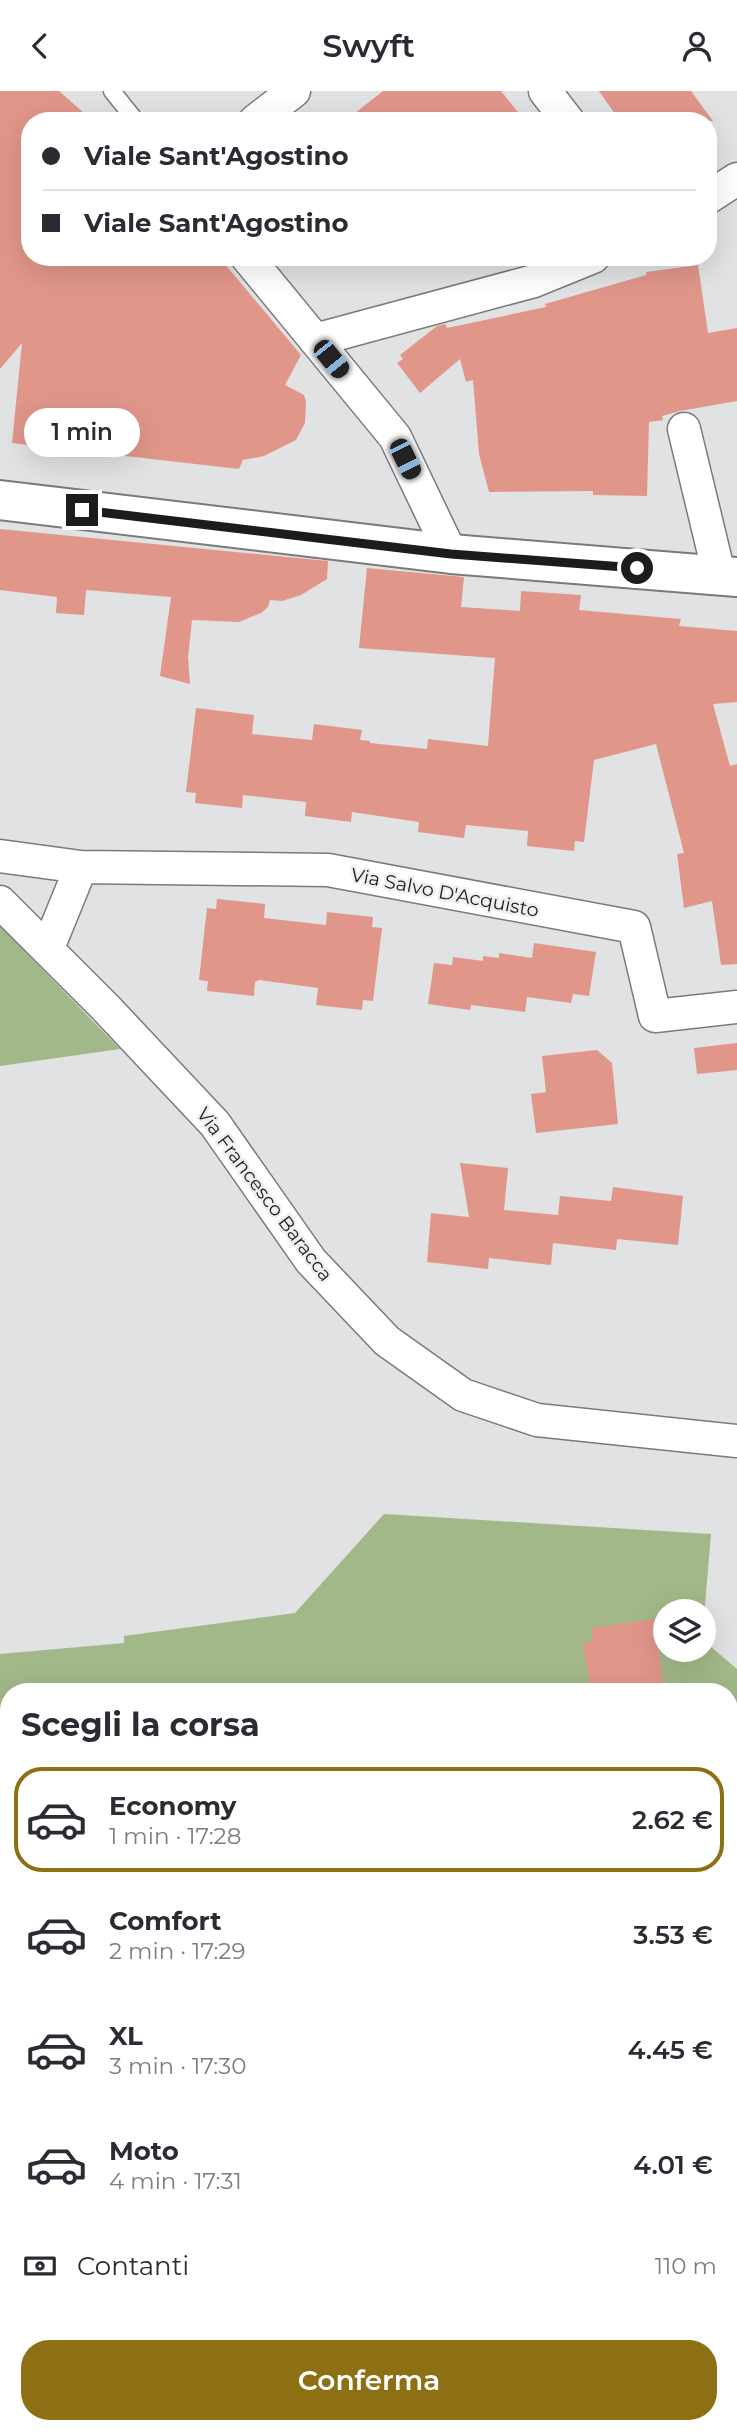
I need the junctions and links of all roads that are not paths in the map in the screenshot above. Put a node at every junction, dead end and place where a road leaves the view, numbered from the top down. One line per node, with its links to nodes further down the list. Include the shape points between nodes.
1 (112, 91): 4 (lane)
2 (293, 91): 5 (street)
3 (545, 91): 6 (street)
4 (129, 112)
5 (266, 112)
6 (561, 112)
7 (737, 179): 8 (street)
8 (717, 192)
9 (254, 266): 11 (street)
10 (571, 266): 11 (street, via 534,281)
11 (315, 339): 14 (street, via 395,437)
12 (684, 429): 15 (street)
13 (0, 500): 14 (main road)
14 (451, 554): 15 (main road)
15 (728, 576)
16 (0, 856): 17 (street)
17 (81, 867): 19 (street); 20 (street, Via Salvo D'Acquisto, via 328,870 634,927 655,1016)
18 (0, 902): 19 (street, Via Francesco Baracca)
19 (48, 948): 21 (street, Via Francesco Baracca, via 215,1124 312,1261 387,1341 463,1395 537,1420)
20 (737, 1007)
21 (737, 1441)

